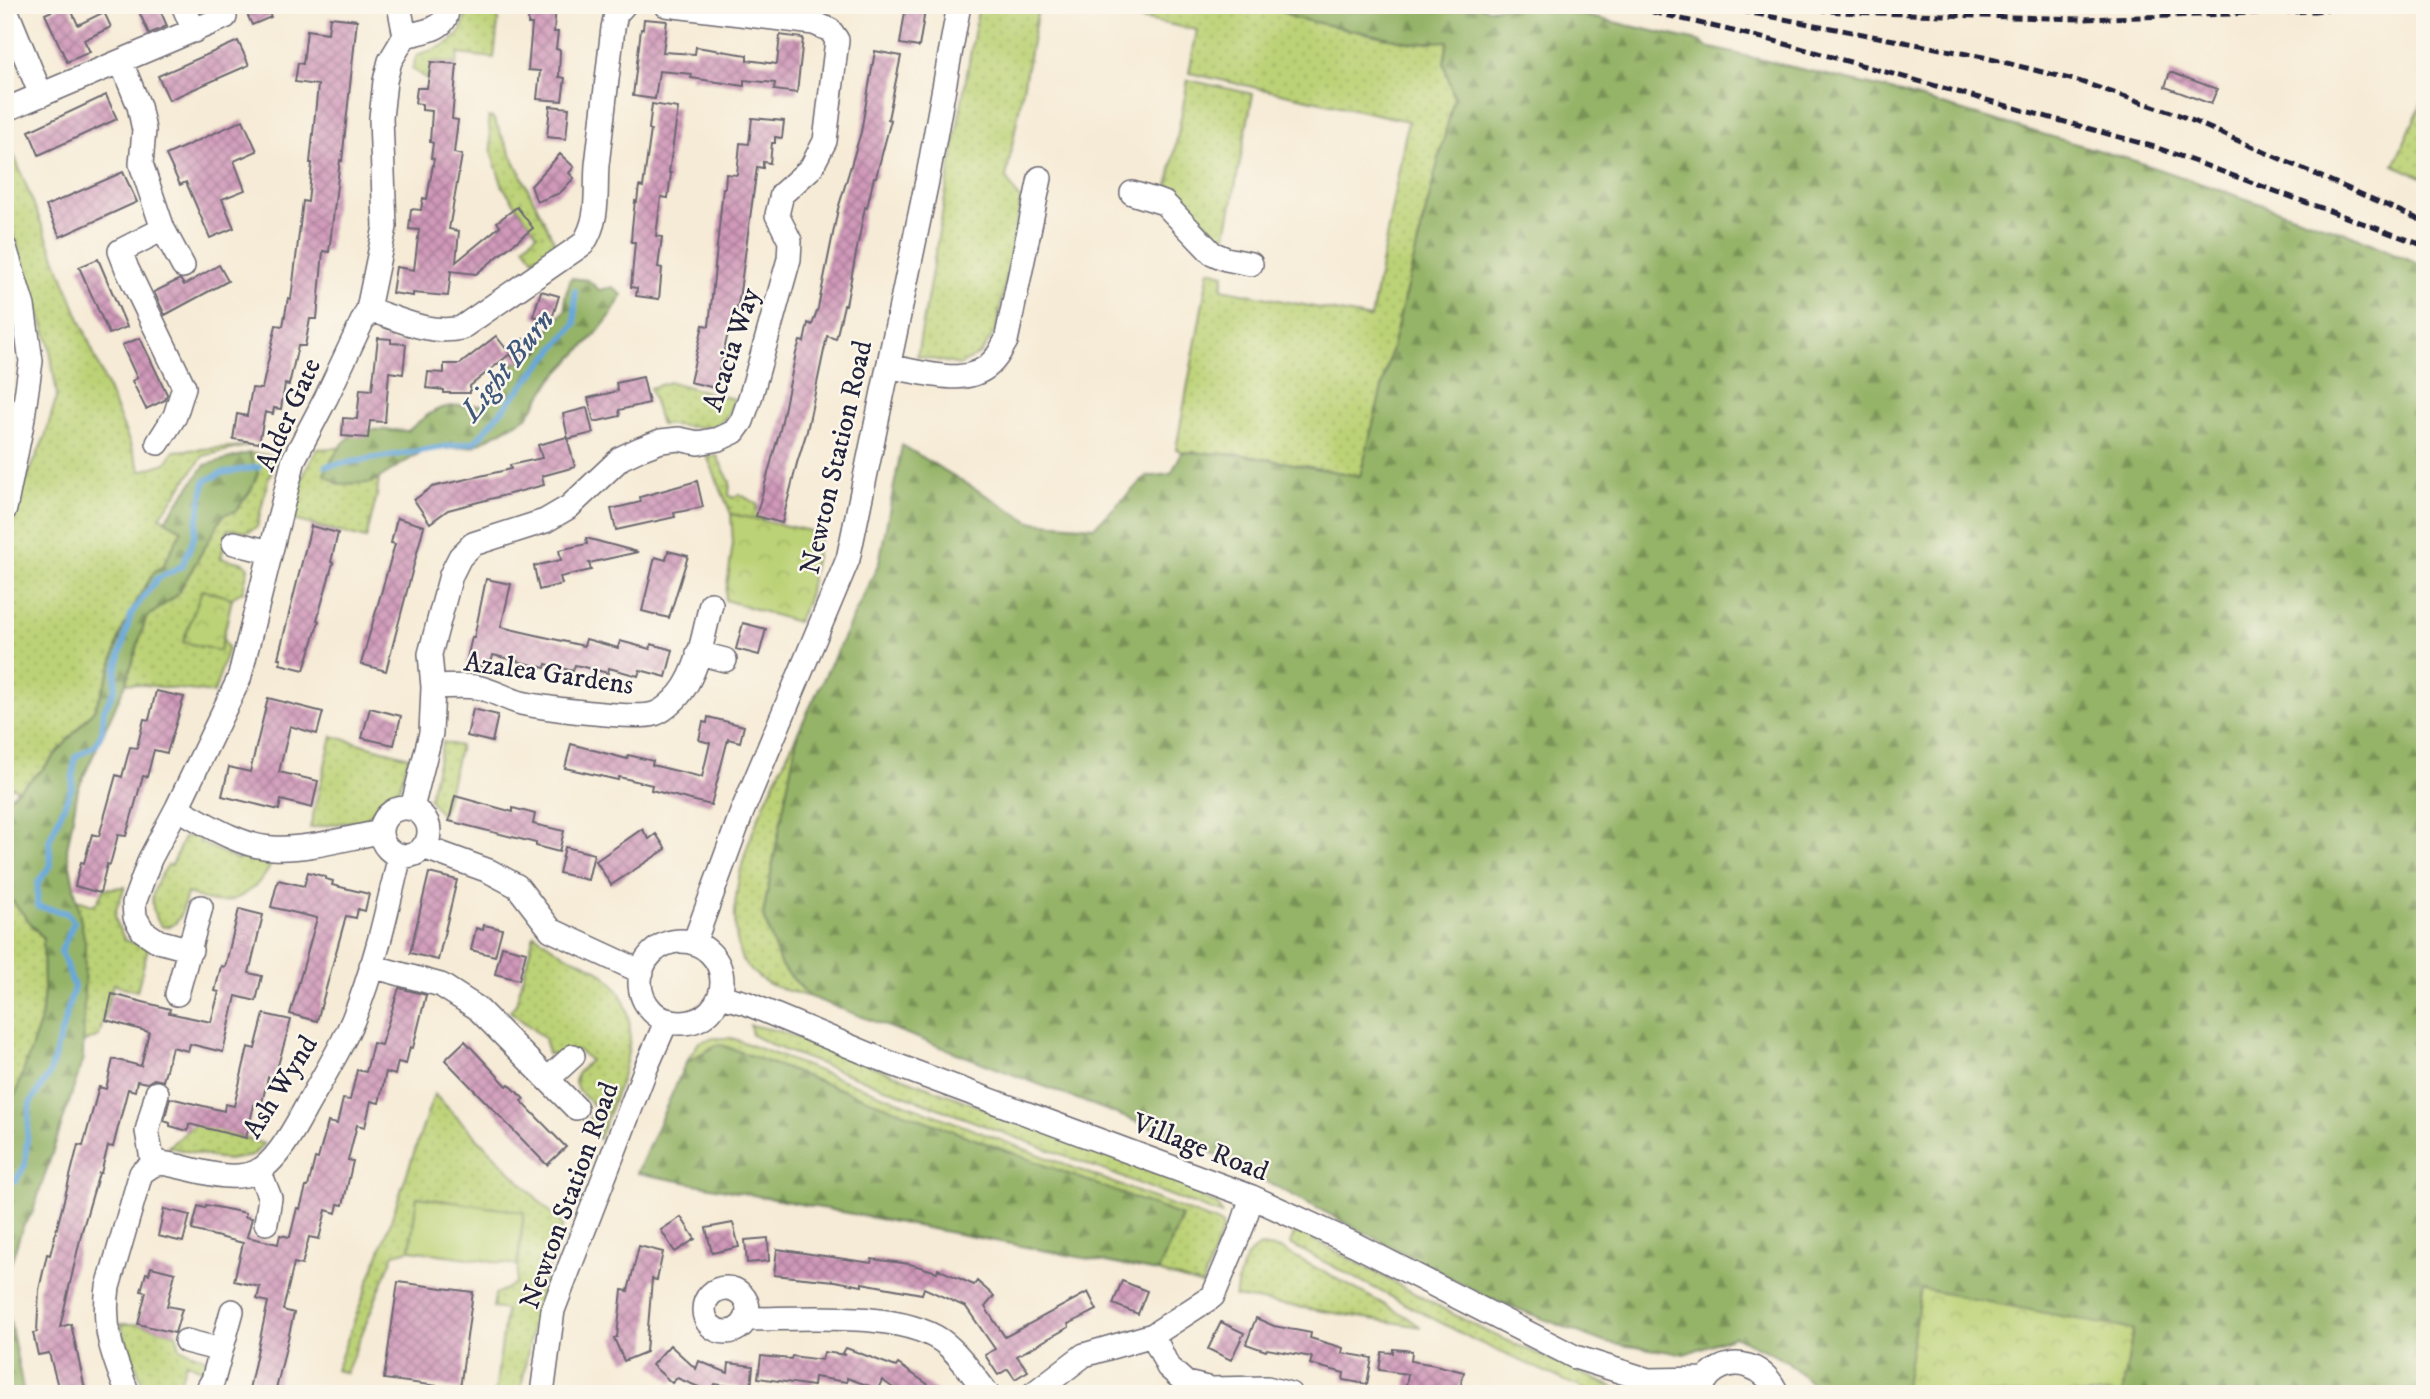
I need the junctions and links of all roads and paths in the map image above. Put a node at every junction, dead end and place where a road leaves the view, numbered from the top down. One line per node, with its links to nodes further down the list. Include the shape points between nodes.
1 (183, 5): 9 (street)
2 (399, 5): 10 (street)
3 (447, 5): 10 (street, via 444,22 433,30)
4 (624, 5): 20 (street, via 616,13 613,28 596,210 583,244 461,328 427,329)
5 (666, 5): 29 (street, Acacia Way, via 814,23 830,30 837,40 825,141 811,168 782,194 777,215 790,241 789,259 742,421 719,439 698,443 679,439 640,449 621,458 569,507 545,521 473,544 451,575 430,654)
6 (959, 5): 21 (street, Newton Station Road)
7 (5, 7): 12 (street)
8 (225, 17): 9 (street)
9 (194, 31): 11 (street)
10 (405, 36): 20 (street, Alder Gate, via 390,61 385,81 381,118 385,227)
11 (121, 62): 12 (street); 16 (street, via 139,106 144,130 141,164)
12 (41, 95): 13 (street)
13 (5, 110)
14 (1040, 178): 21 (street, via 1006,341 993,363 971,375 946,377)
15 (1132, 193): 18 (street, via 1164,203 1212,253)
16 (163, 229): 19 (street); 22 (street, via 120,251 184,387 175,416)
17 (7, 257): 23 (street, via 23,306 31,361)
18 (1251, 264)
19 (183, 266)
20 (368, 309): 25 (street, Alder Gate, via 293,459)
21 (888, 367): 36 (street, Newton Station Road, via 848,558 742,813)
22 (158, 443)
23 (5, 509)
24 (234, 543): 25 (street)
25 (270, 552): 30 (street, Alder Gate, via 239,679)
26 (710, 604): 27 (street, Azalea Gardens)
27 (698, 653): 28 (street); 29 (street, Azalea Gardens, via 687,683 673,702 654,714 576,710 519,702 472,687)
28 (725, 660)
29 (433, 687): 31 (street, Acacia Way, via 431,733)
30 (177, 808): 32 (street, via 223,833 270,849); 37 (street, Alder Gate, via 150,859 134,903 135,917 143,931 158,941)
31 (412, 808): 32 (street, via 394,810); 33 (street, via 428,825)
32 (381, 832): 34 (street, via 387,847)
33 (423, 847): 34 (street); 39 (street, via 517,886 551,930)
34 (400, 855): 38 (street, Ash Wynd)
35 (201, 907): 37 (street)
36 (694, 943): 39 (street, via 668,943 647,960); 41 (street, via 706,949 721,971)
37 (191, 950): 40 (street)
38 (371, 966): 44 (street, via 441,985 477,1007); 48 (street, Ash Wynd, via 352,1022 307,1105 276,1154)
39 (642, 972): 42 (street, via 643,995 656,1014)
40 (177, 994)
41 (720, 996): 42 (street, via 696,1020); 49 (street, Village Road)
42 (667, 1020): 61 (street, Newton Station Road, via 553,1310)
43 (573, 1056): 44 (street)
44 (548, 1079): 46 (street)
45 (157, 1093): 47 (street, via 147,1131)
46 (576, 1108)
47 (153, 1165): 48 (street, Ash Wynd, via 227,1177); 59 (street, via 141,1173 136,1185 106,1302 106,1328)
48 (259, 1170): 50 (street, via 270,1198)
49 (1252, 1197): 53 (street, via 1213,1296); 56 (street, Village Road, via 1575,1357)
50 (266, 1223)
51 (232, 1311): 55 (street)
52 (747, 1319): 62 (street, via 855,1319 913,1327 943,1342)
53 (1153, 1335): 63 (street, via 1084,1355); 64 (street, via 1168,1367 1186,1384 1210,1389 1267,1388)
54 (186, 1341): 55 (street)
55 (221, 1350): 60 (street)
56 (1648, 1380): 57 (street, Village Road); 65 (street, Village Road)
57 (1703, 1386): 58 (street, via 1715,1371 1739,1364 1763,1372)
58 (1778, 1393)
59 (128, 1394)
60 (205, 1394)
61 (542, 1394)
62 (988, 1394)
63 (1032, 1394)
64 (1290, 1394)
65 (1670, 1394)

